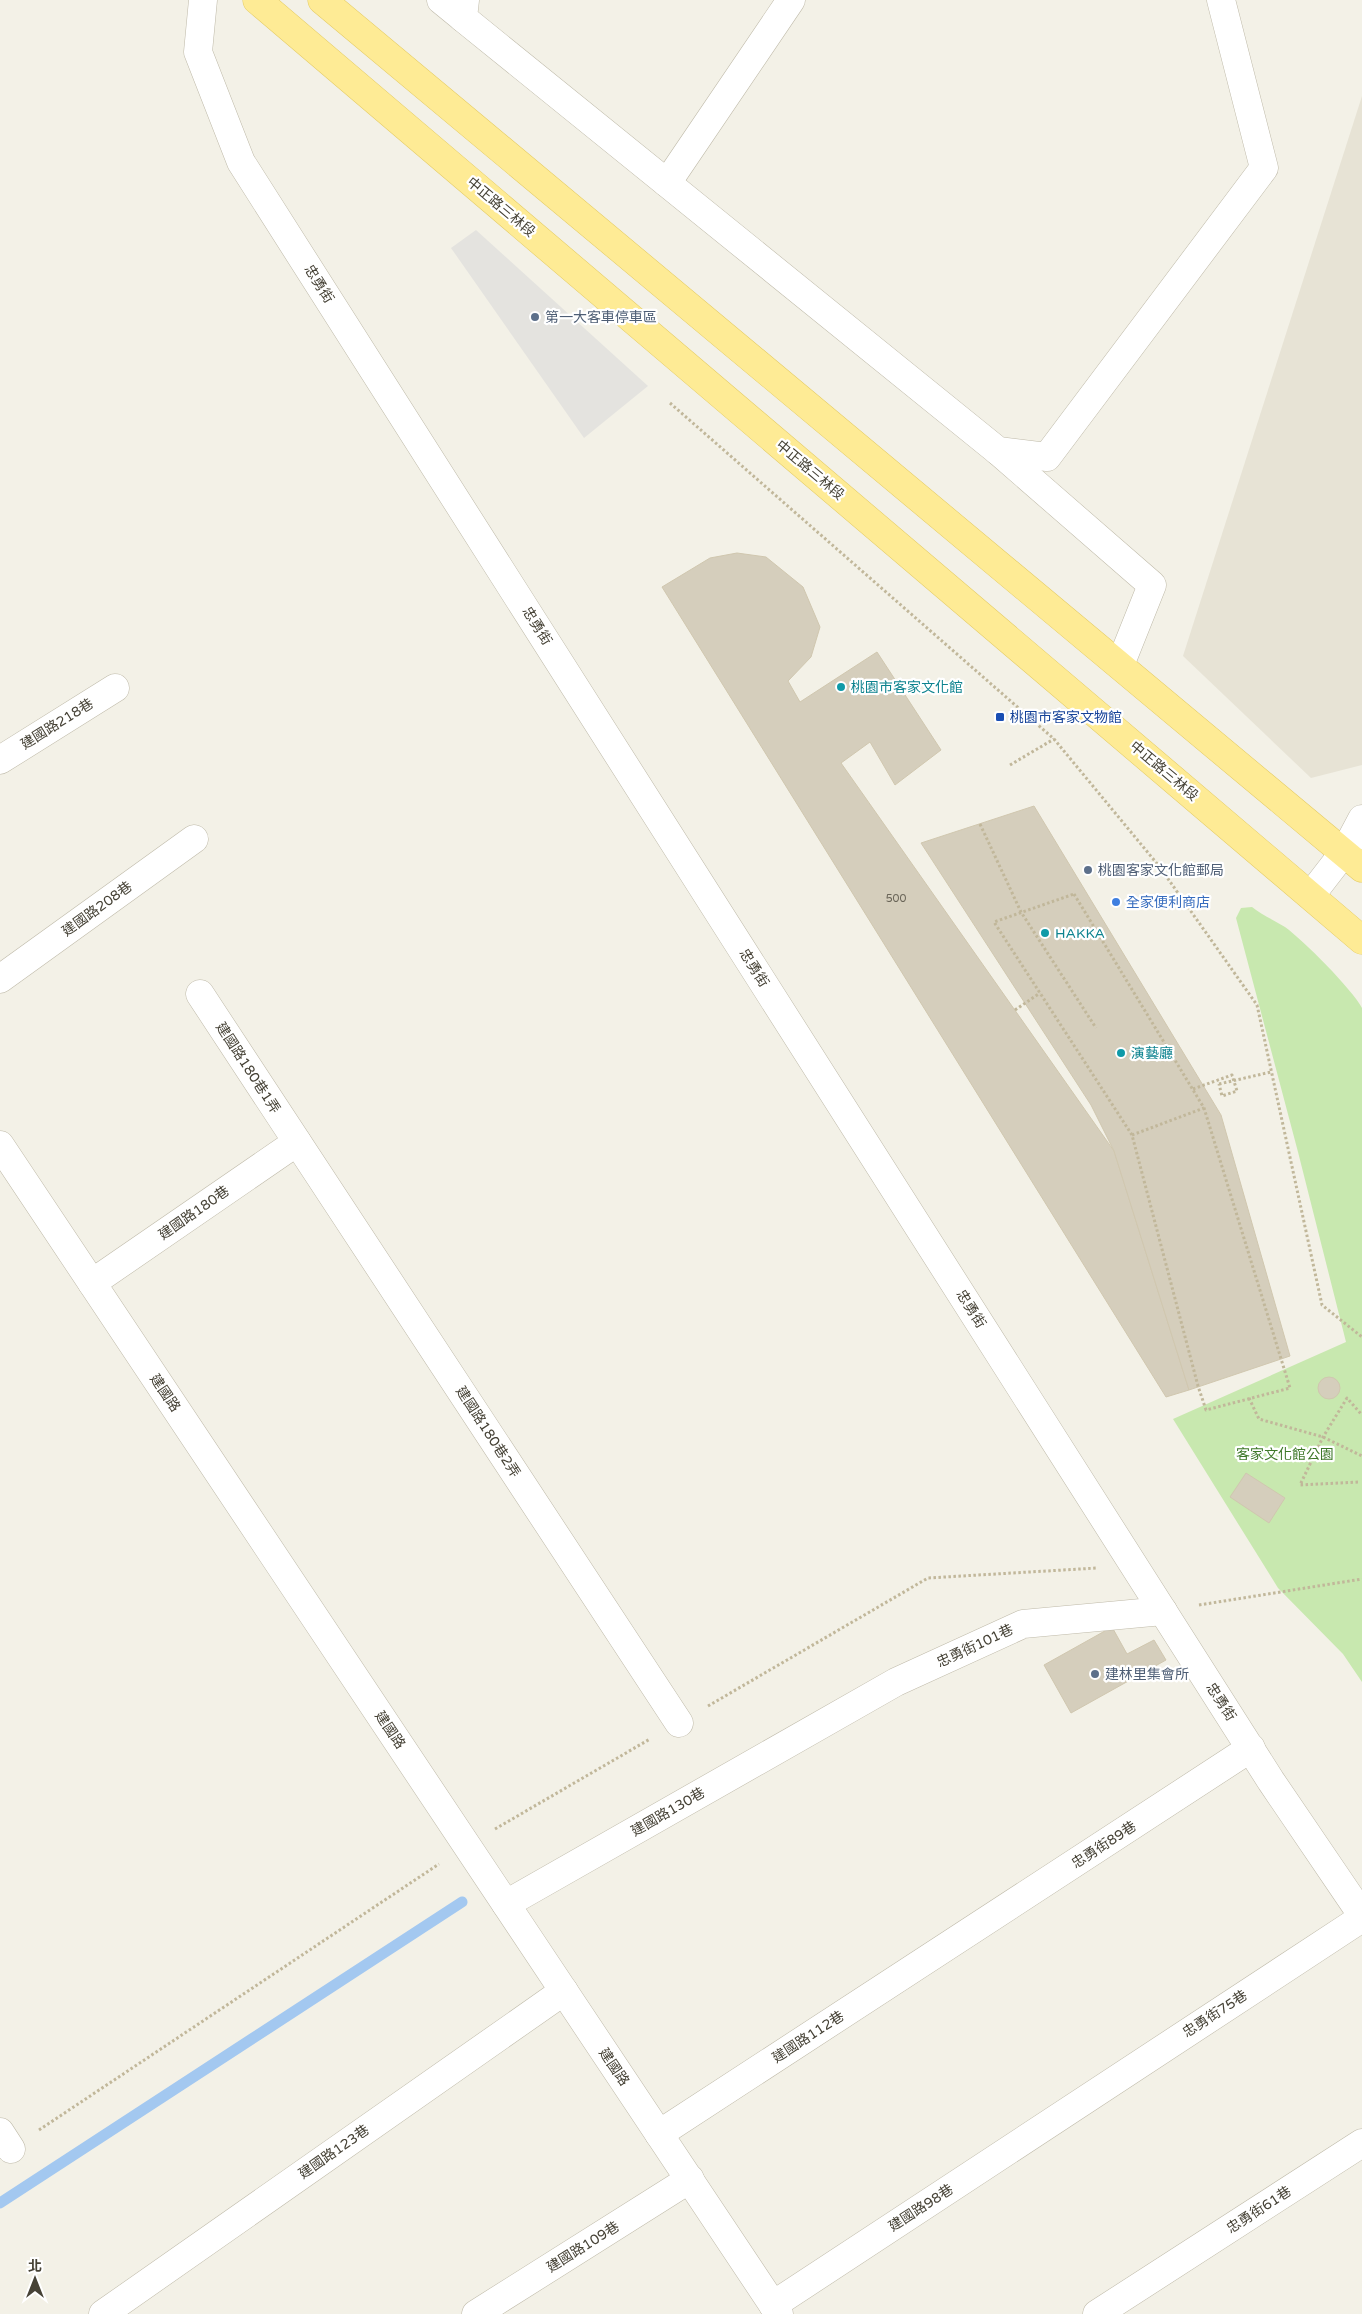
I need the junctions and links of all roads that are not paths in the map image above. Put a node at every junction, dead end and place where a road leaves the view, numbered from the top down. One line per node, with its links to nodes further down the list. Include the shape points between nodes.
1 (203, 0): 23 (street, 忠勇街, via 198,52 241,162)
2 (258, 0): 16 (main road, 中正路三林段)
3 (322, 0): 10 (main road)
4 (442, 0): 7 (street)
5 (791, 0): 8 (street)
6 (1222, 0): 9 (street, via 1264,168 1047,457)
7 (464, 9): 8 (street)
8 (667, 183): 9 (street)
9 (998, 451): 10 (street, via 1152,585)
10 (1120, 665): 15 (main road)
11 (115, 688): 12 (street, 建國路218巷)
12 (0, 760)
13 (1362, 818): 15 (street)
14 (194, 839): 18 (street, 建國路208巷)
15 (1353, 859): 16 (street)
16 (1311, 895): 17 (main road, 中正路三林段)
17 (1362, 940)
18 (0, 980)
19 (200, 994): 20 (street, 建國路180巷1弄)
20 (297, 1142): 22 (street, 建國路180巷); 25 (street, 建國路180巷2弄)
21 (0, 1146): 22 (street, 建國路)
22 (92, 1284): 27 (street, 建國路)
23 (1163, 1611): 24 (street, 忠勇街101巷, via 1023,1624 896,1682); 26 (street, 忠勇街)
24 (830, 1720): 27 (street, 建國路130巷)
25 (679, 1723)
26 (1251, 1748): 28 (street, 忠勇街); 29 (street, 忠勇街89巷)
27 (506, 1904): 30 (street, 建國路)
28 (1362, 1916): 31 (street, 忠勇街75巷)
29 (957, 1941): 32 (street, 建國路112巷)
30 (564, 1991): 32 (street, 建國路); 36 (street, 建國路123巷)
31 (1068, 2111): 35 (street, 建國路98巷)
32 (659, 2134): 34 (street, 建國路)
33 (1362, 2143): 38 (street, 忠勇街61巷)
34 (690, 2179): 35 (street, 建國路); 37 (street, 建國路109巷)
35 (776, 2310)
36 (103, 2314)
37 (476, 2314)
38 (1097, 2314)

